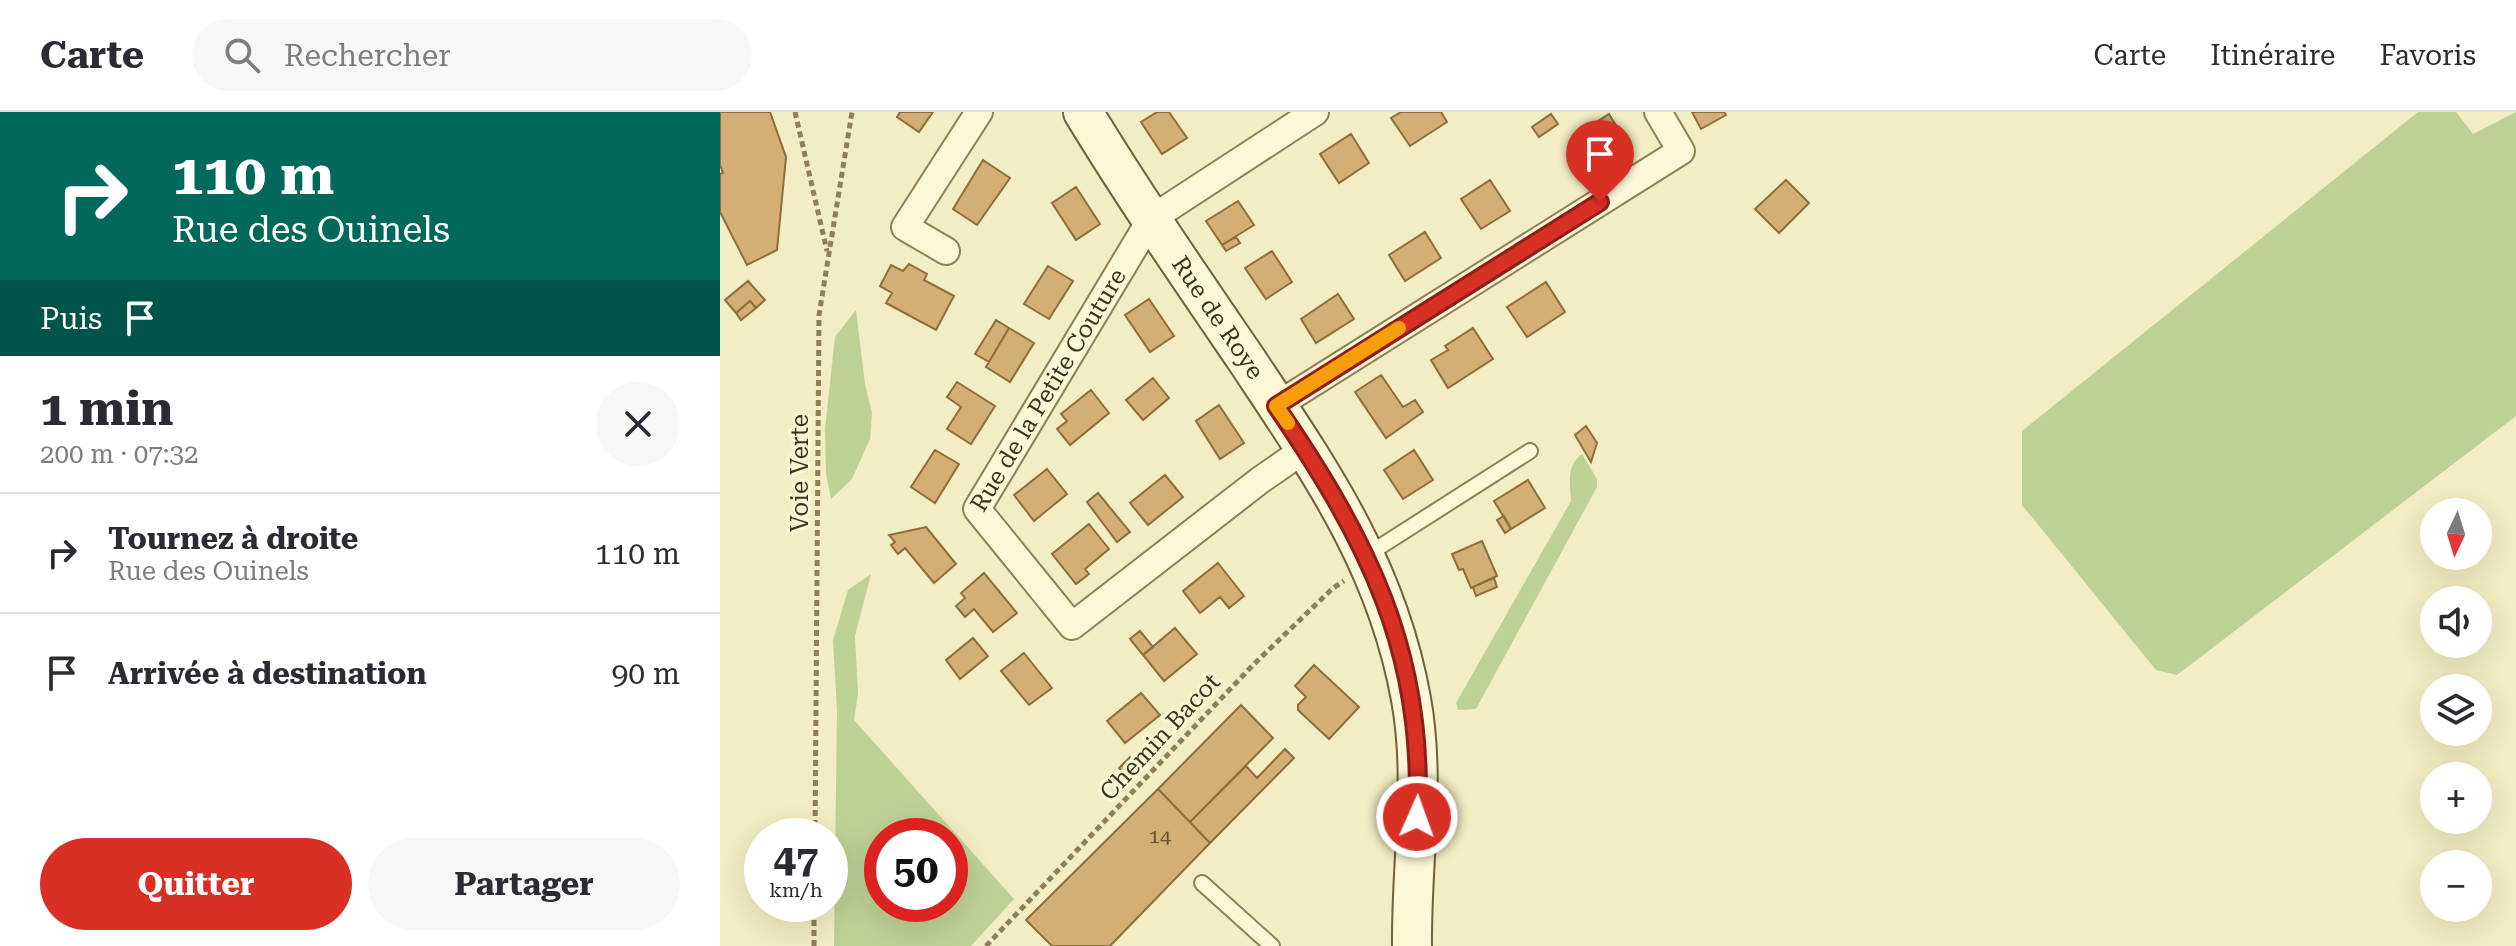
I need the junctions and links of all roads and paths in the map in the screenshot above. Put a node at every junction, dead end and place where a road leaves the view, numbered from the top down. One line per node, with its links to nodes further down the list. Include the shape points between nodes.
1 (795, 112): 9 (path)
2 (852, 112): 9 (path, Voie Verte)
3 (979, 112): 8 (street, via 905,227)
4 (1083, 112): 7 (main road, Rue de Roye)
5 (1315, 112): 7 (street)
6 (1658, 112): 10 (street, via 1681,151)
7 (1151, 219): 10 (main road, Rue de Roye); 11 (street, Rue de la Petite Couture, via 977,509 1072,626 1244,505)
8 (946, 251)
9 (828, 256): 14 (path, Voie Verte, via 819,315)
10 (1276, 406): 11 (main road, Rue de Roye)
11 (1305, 449): 13 (main road, Rue de Roye)
12 (1530, 451): 13 (lane)
13 (1369, 560): 18 (path, Chemin Bacot, via 1253,665); 20 (main road, Rue de Roye, via 1404,663 1417,736)
14 (815, 818)
15 (1202, 883): 19 (lane)
16 (814, 922): 17 (path)
17 (814, 946)
18 (986, 946)
19 (1272, 946)
20 (1412, 946)

